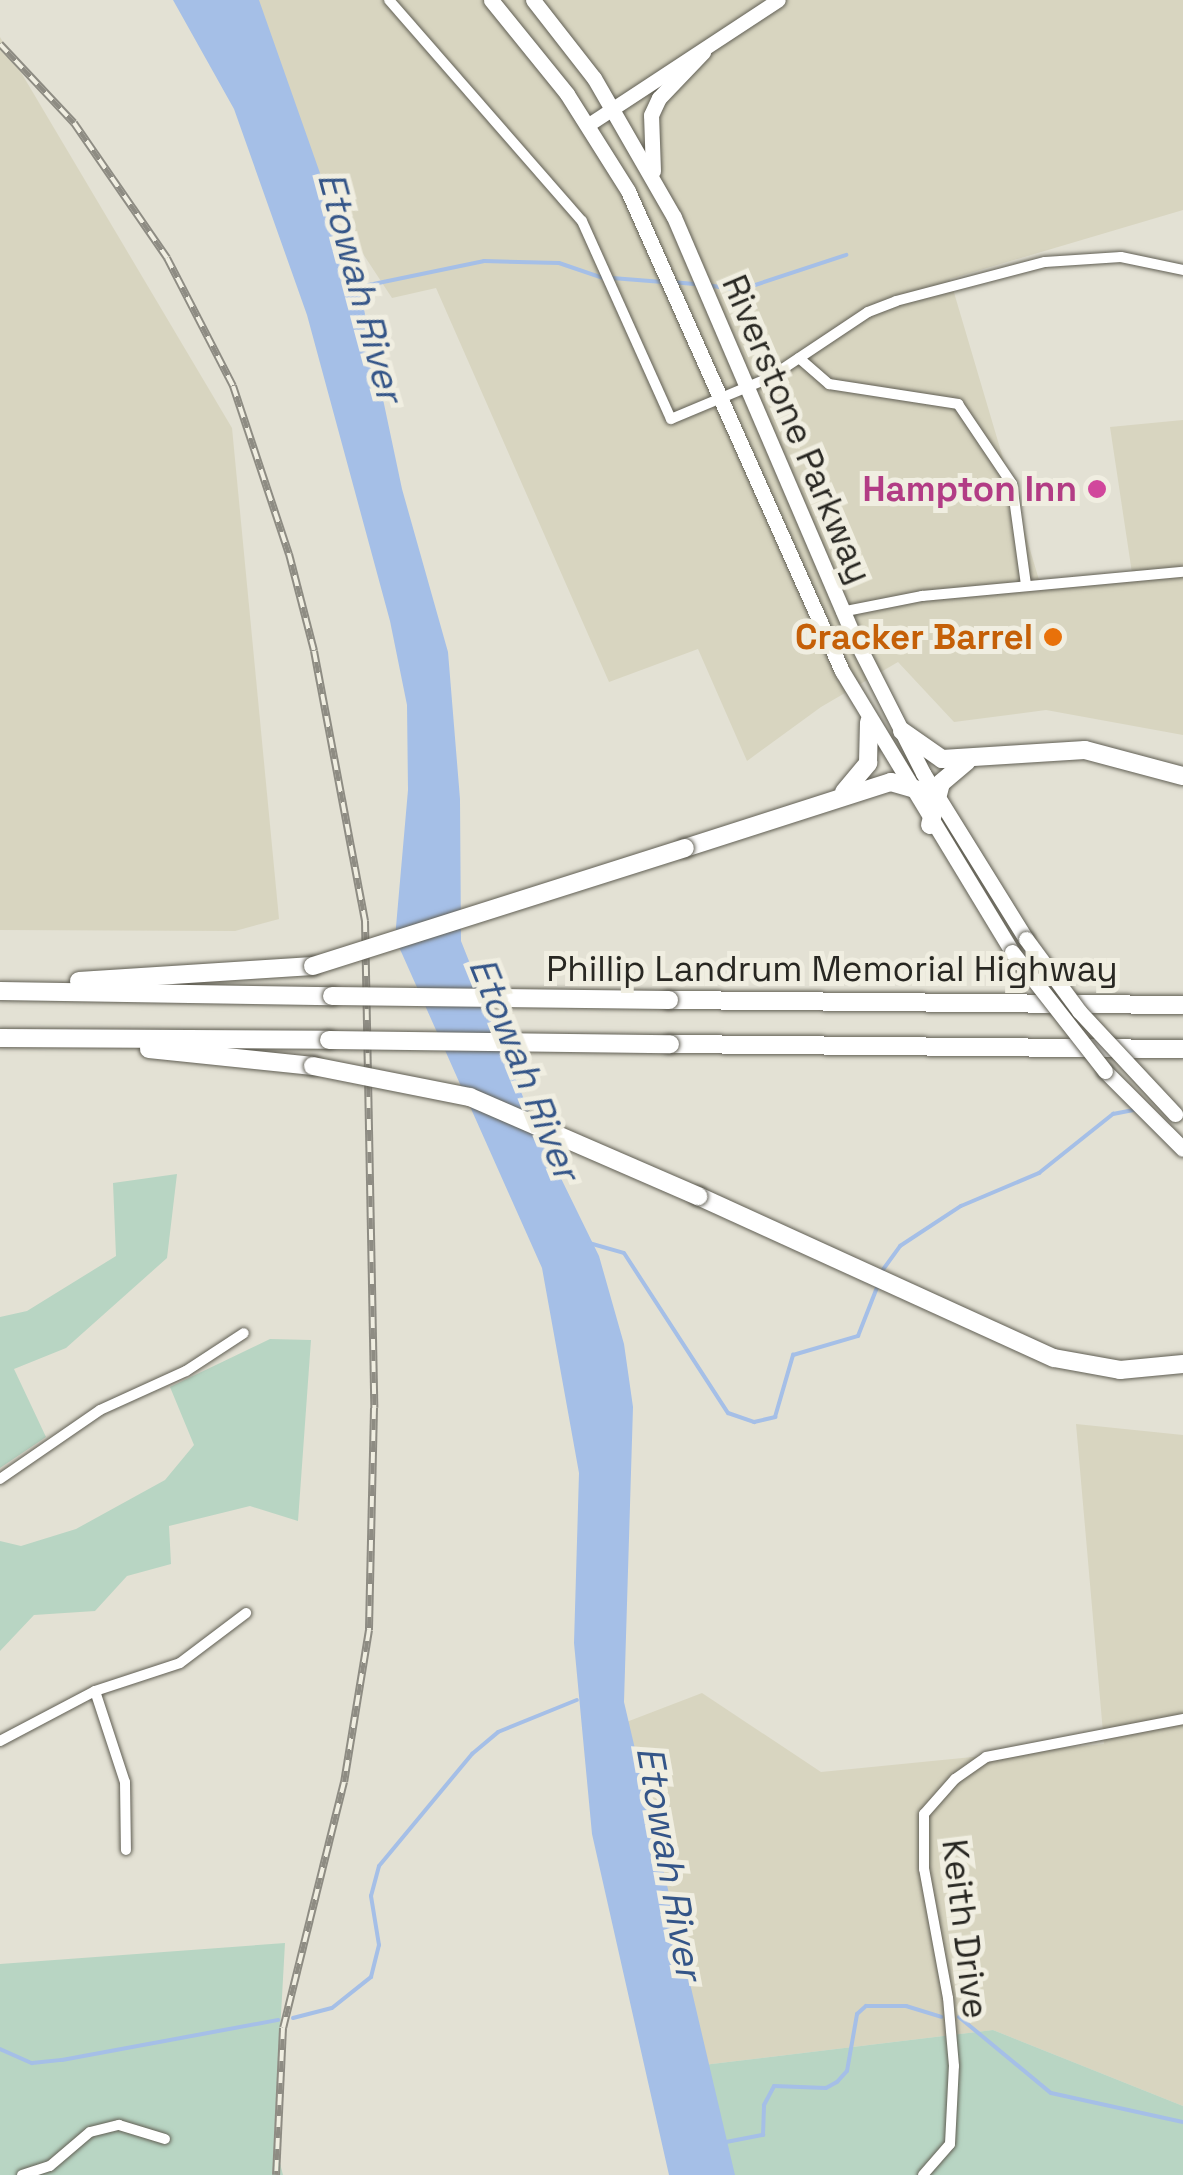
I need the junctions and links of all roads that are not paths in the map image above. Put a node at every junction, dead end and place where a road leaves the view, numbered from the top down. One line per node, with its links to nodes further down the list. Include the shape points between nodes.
1 (389, 0): 12 (street, via 582,222 672,418)
2 (491, 0): 7 (main road, Riverstone Parkway)
3 (532, 0): 6 (main road, Riverstone Parkway)
4 (778, 0): 5 (main road)
5 (703, 52): 6 (main road); 8 (main road, via 659,98 652,115)
6 (613, 109): 7 (main road); 8 (main road, Riverstone Parkway)
7 (589, 124): 12 (main road, Riverstone Parkway, via 666,268)
8 (654, 180): 11 (main road, Riverstone Parkway)
9 (1183, 270): 10 (street, via 1121,257 1046,262 883,305)
10 (799, 358): 11 (street); 14 (street, via 820,380 958,404 1012,484)
11 (746, 387): 12 (street); 15 (main road, Riverstone Parkway)
12 (719, 398): 16 (main road, Riverstone Parkway, via 788,560)
13 (1183, 572): 14 (street)
14 (1026, 585): 15 (street, via 864,603)
15 (842, 612): 17 (main road, Riverstone Parkway)
16 (869, 722): 20 (main road, Riverstone Parkway); 21 (highway, via 868,764)
17 (902, 731): 18 (highway, via 933,757); 22 (main road, Riverstone Parkway)
18 (968, 761): 19 (highway, via 1085,750); 22 (highway, via 946,776)
19 (1183, 776)
20 (903, 781): 21 (highway); 22 (highway); 23 (main road, Riverstone Parkway)
21 (839, 795): 24 (highway, bridge, via 313,966 205,977)
22 (936, 795): 23 (highway); 30 (main road, Riverstone Parkway, bridge, via 1079,1011)
23 (930, 824): 31 (main road, Riverstone Parkway, bridge, via 1012,952)
24 (0, 983)
25 (0, 991): 26 (highway, Phillip Landrum Memorial Highway, bridge)
26 (1183, 1005)
27 (0, 1038): 28 (highway)
28 (54, 1038): 29 (highway, bridge); 33 (highway, bridge, via 313,1066 470,1097 1068,1362 1120,1370)
29 (1183, 1049)
30 (1179, 1118)
31 (1183, 1149)
32 (244, 1333): 34 (street, via 186,1371 100,1410)
33 (1183, 1364)
34 (0, 1479)
35 (246, 1613): 36 (street, via 180,1663)
36 (95, 1691): 38 (street); 39 (street, via 125,1782)
37 (1183, 1719): 42 (street, Keith Drive, via 986,1757 924,1814 924,1869 954,2066 950,2144)
38 (0, 1741)
39 (126, 1850)
40 (165, 2139): 41 (street, via 119,2125 90,2132 50,2166)
41 (22, 2175)
42 (923, 2175)

